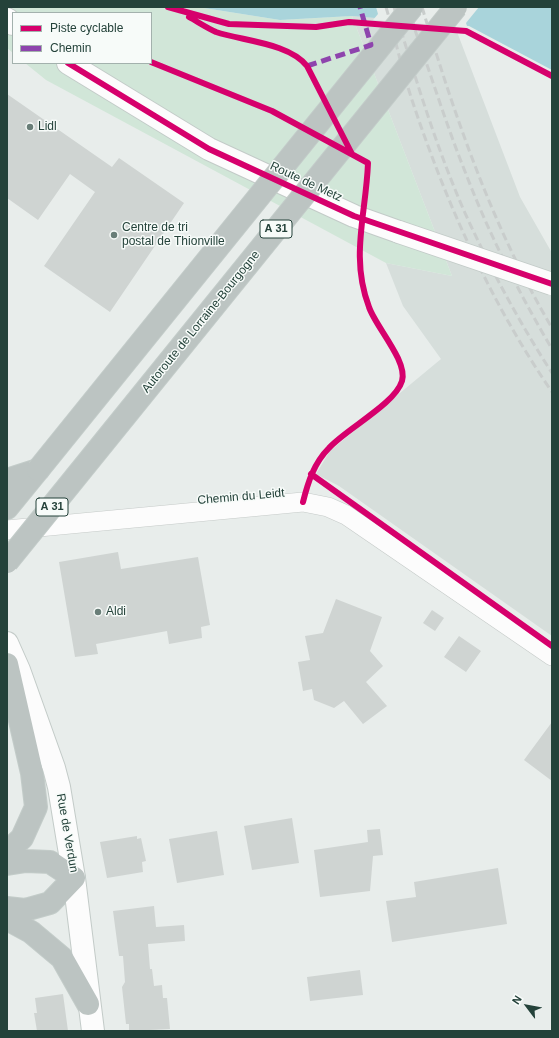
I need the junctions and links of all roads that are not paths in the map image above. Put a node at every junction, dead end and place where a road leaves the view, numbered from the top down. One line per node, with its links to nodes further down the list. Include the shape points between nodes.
1 (412, 7): 5 (highway, A 31, bridge)
2 (456, 7): 9 (highway, Autoroute de Lorraine-Bourgogne / A 31, bridge)
3 (70, 64): 4 (main road, Route de Metz, bridge, via 209,149 354,216)
4 (552, 284)
5 (38, 470): 6 (highway); 7 (highway, A 31)
6 (7, 480)
7 (7, 508)
8 (7, 530): 11 (street, Chemin du Leidt, via 303,502 328,507 346,515)
9 (7, 562)
10 (7, 643): 15 (main road, Rue de Verdun, via 54,768)
11 (552, 656)
12 (7, 664): 13 (highway, via 32,773 36,807 22,838)
13 (7, 852)
14 (7, 864): 15 (highway, via 26,861 50,862)
15 (74, 878): 16 (highway, via 50,903 25,910); 18 (main road, Rue de Verdun)
16 (7, 908)
17 (7, 919): 18 (highway, via 31,932 62,958)
18 (88, 1004): 19 (main road, Rue de Verdun)
19 (92, 1031)

